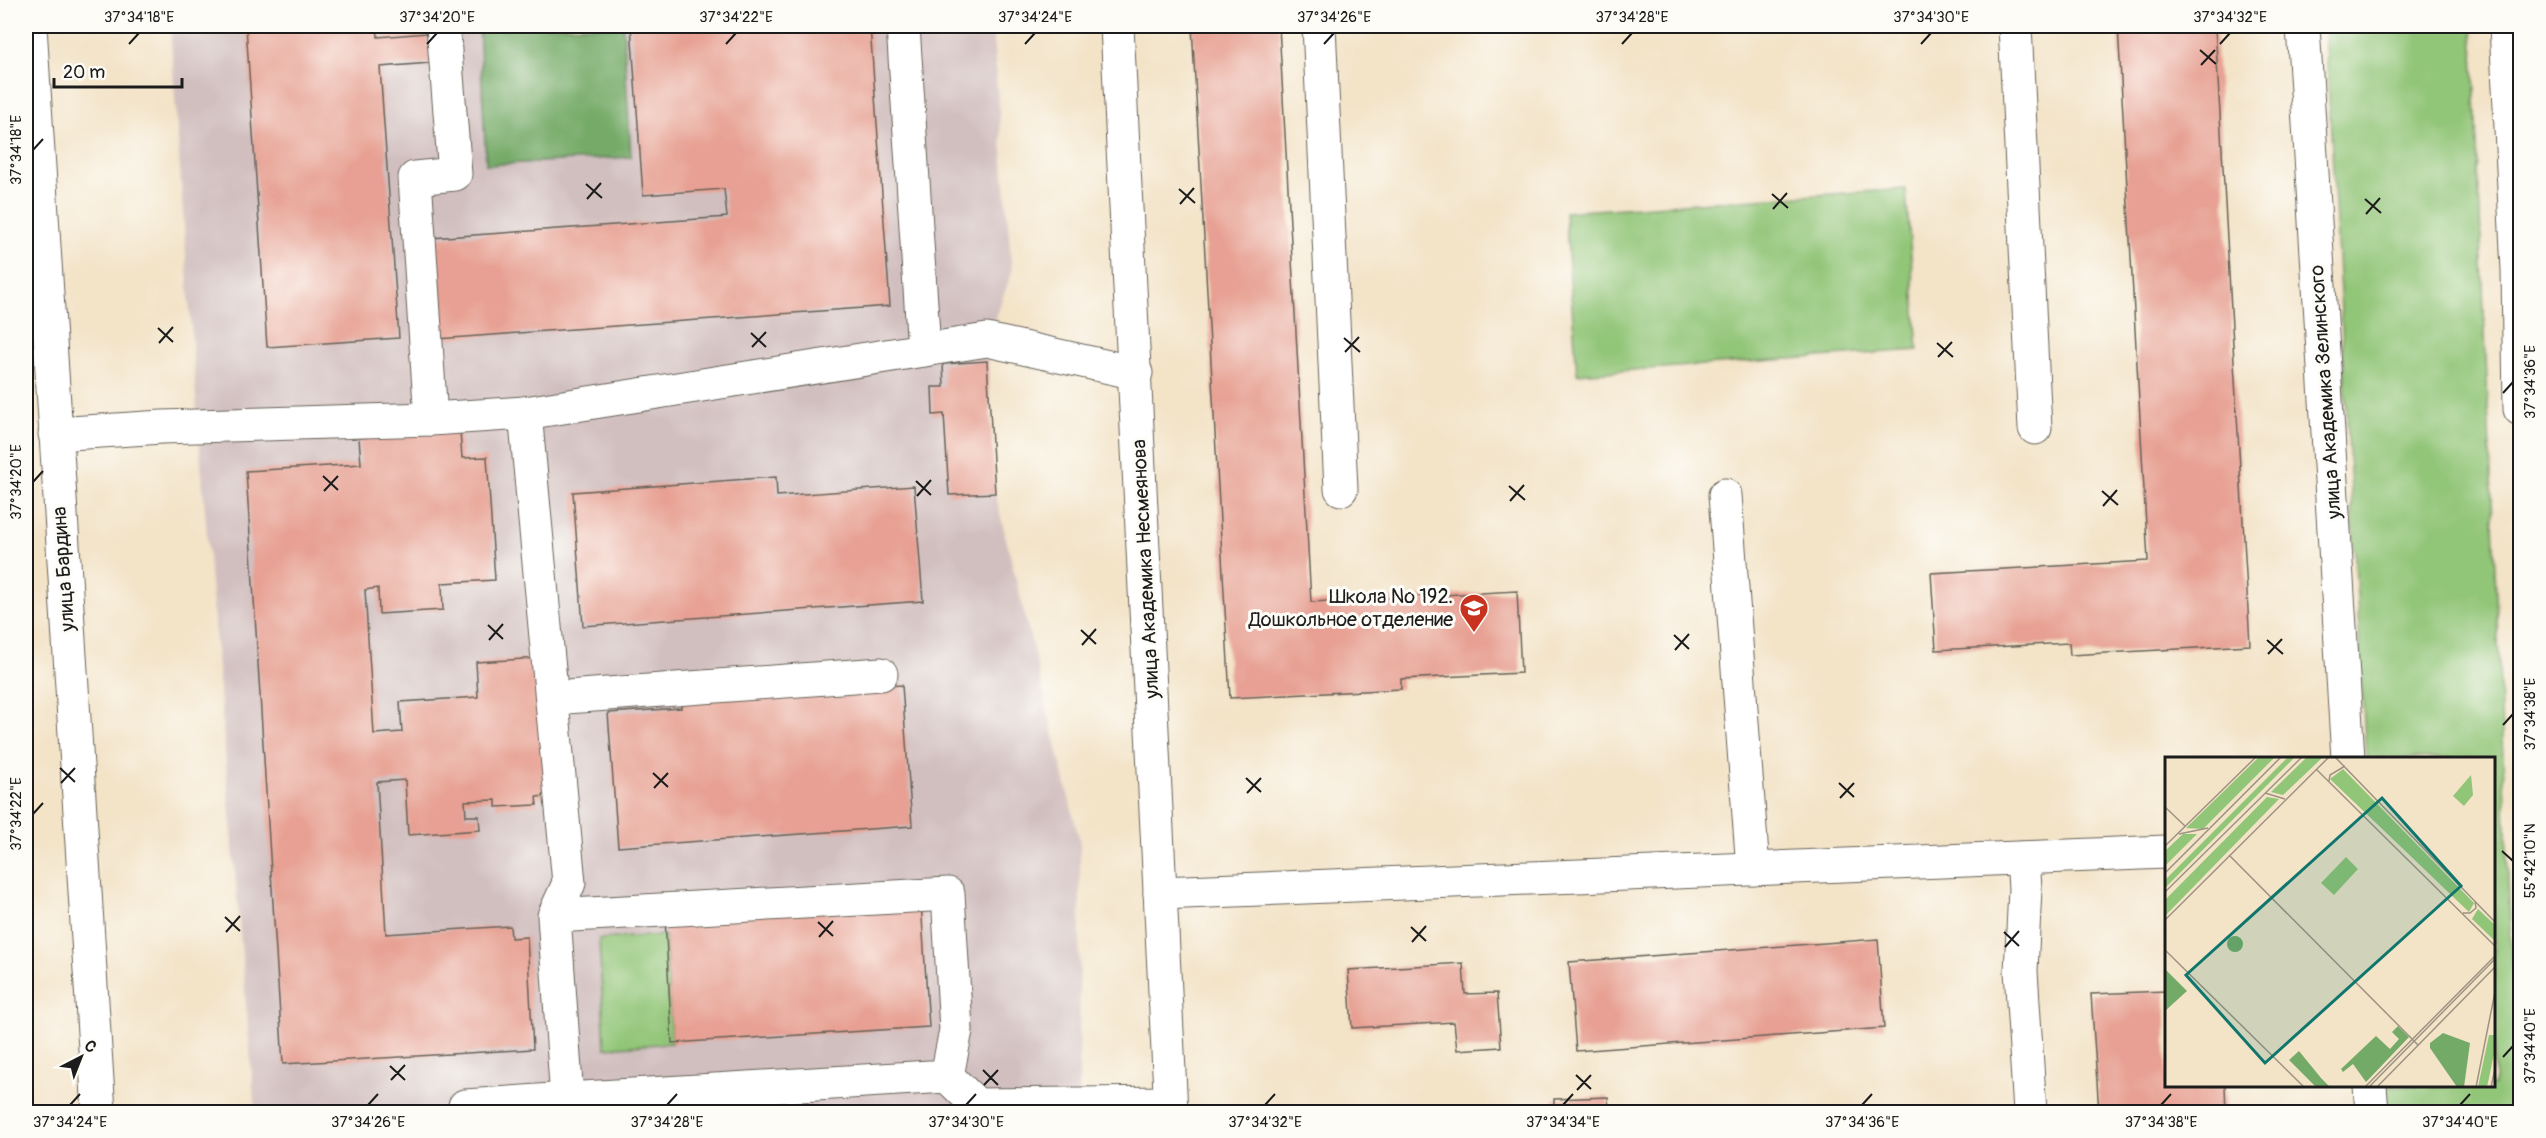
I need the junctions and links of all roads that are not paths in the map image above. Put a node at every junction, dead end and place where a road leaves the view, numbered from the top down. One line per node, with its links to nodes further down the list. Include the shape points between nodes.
1 (30, 26): 16 (street, улица Бардина)
2 (443, 26): 14 (street, via 455,174 415,178)
3 (903, 26): 10 (street)
4 (1117, 26): 11 (street, улица Академика Несмеянова)
5 (1318, 26): 17 (street)
6 (2015, 26): 15 (street)
7 (2303, 26): 21 (street, улица Академика Зелинского)
8 (2506, 26): 9 (street)
9 (2519, 270): 12 (street)
10 (924, 350): 11 (street, via 987,340); 13 (street)
11 (1136, 372): 25 (street, улица Академика Несмеянова)
12 (2520, 409)
13 (525, 413): 14 (street); 20 (street)
14 (431, 418): 16 (street)
15 (2035, 429)
16 (55, 434): 31 (street, улица Бардина)
17 (1341, 489)
18 (1725, 495): 24 (street)
19 (882, 674): 20 (street)
20 (553, 698): 26 (street, via 569,883)
21 (2348, 757)
22 (2165, 852): 23 (street)
23 (2023, 858): 24 (street); 33 (street, via 2021,971)
24 (1753, 869): 25 (street)
25 (1160, 893): 30 (street, улица Академика Несмеянова)
26 (554, 916): 27 (street, via 948,894 956,1030); 29 (street)
27 (947, 1076): 29 (street); 30 (street, via 977,1105)
28 (2370, 1087): 34 (street)
29 (567, 1099): 32 (street, via 465,1106)
30 (1171, 1108)
31 (99, 1113)
32 (465, 1113)
33 (2030, 1113)
34 (2372, 1113)

